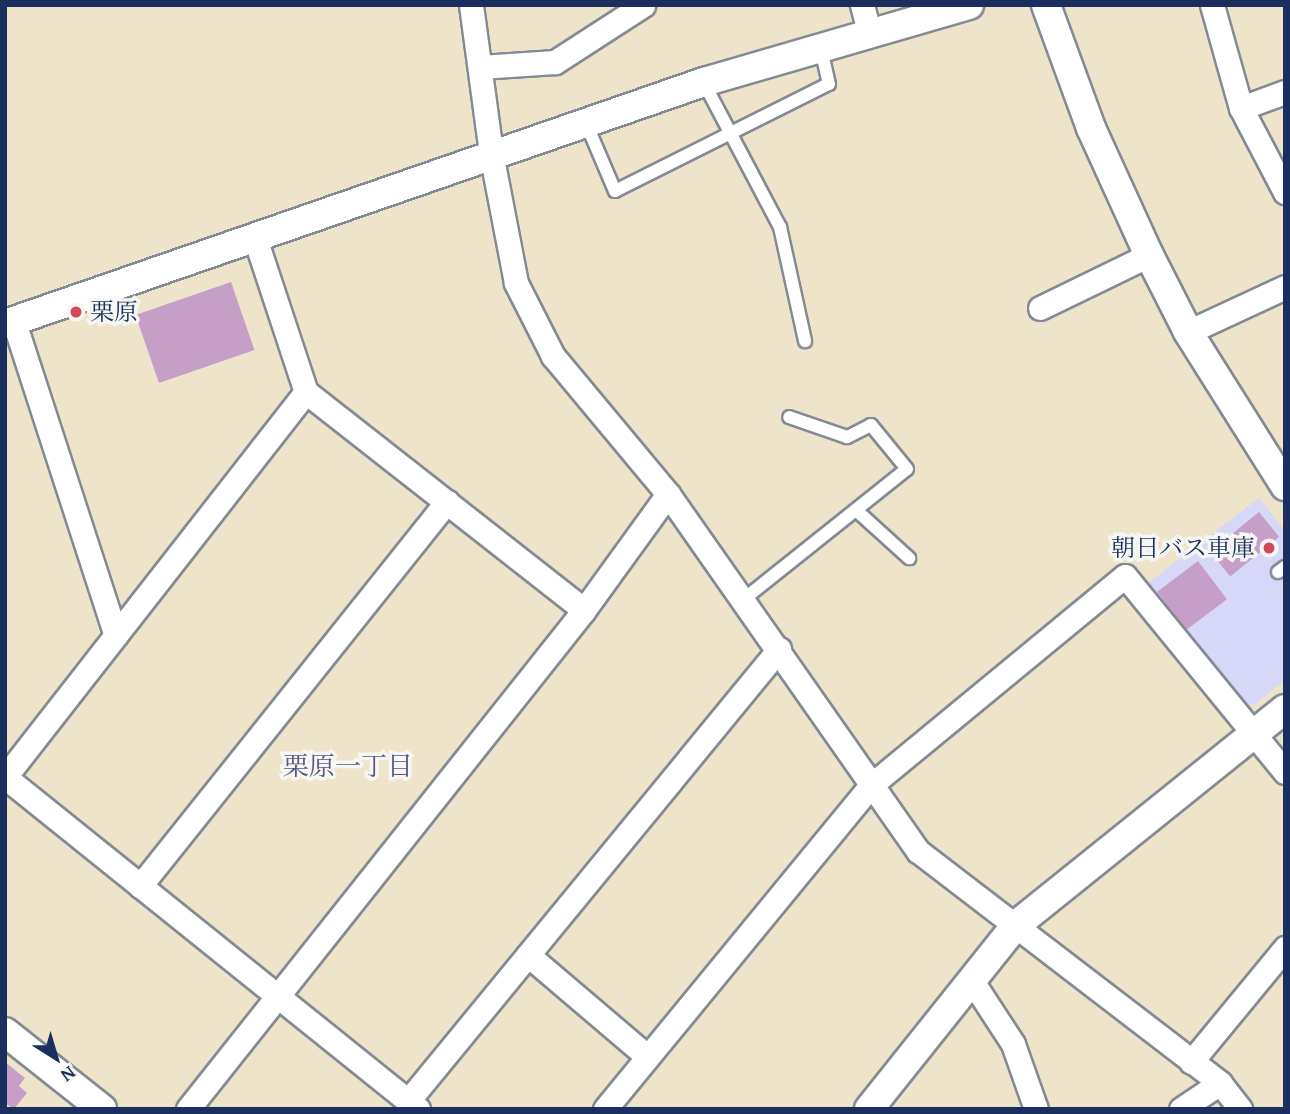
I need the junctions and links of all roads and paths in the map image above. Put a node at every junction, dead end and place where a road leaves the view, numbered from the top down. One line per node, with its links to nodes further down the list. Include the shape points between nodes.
1 (471, 5): 9 (street)
2 (643, 5): 9 (street, via 555,62)
3 (862, 5): 7 (street)
4 (969, 5): 7 (street)
5 (1046, 5): 18 (street, via 1091,128)
6 (1212, 5): 12 (street)
7 (870, 34): 8 (street)
8 (821, 48): 10 (street); 14 (lane, via 829,84)
9 (480, 67): 15 (street)
10 (704, 82): 13 (street); 14 (lane)
11 (1285, 92): 12 (street)
12 (1241, 108): 16 (street)
13 (585, 122): 14 (lane, via 615,191); 15 (street)
14 (732, 132): 23 (lane, via 780,227)
15 (491, 153): 17 (street); 27 (street, via 516,283 553,356)
16 (1285, 192)
17 (255, 238): 21 (street); 24 (street)
18 (1149, 255): 20 (street); 22 (street)
19 (1285, 287): 22 (street)
20 (1041, 308)
21 (9, 323): 33 (street)
22 (1188, 332): 26 (street)
23 (805, 341)
24 (306, 392): 28 (street); 33 (street)
25 (789, 416): 29 (lane, via 847,437 871,425 907,468)
26 (1285, 486)
27 (668, 494): 31 (street); 32 (street)
28 (447, 502): 32 (street); 40 (street)
29 (856, 510): 30 (lane); 31 (lane)
30 (909, 558)
31 (744, 599): 34 (street)
32 (584, 610): 45 (street)
33 (116, 635): 38 (street)
34 (779, 649): 39 (street); 43 (street)
35 (1285, 709): 36 (street)
36 (1253, 734): 37 (street); 39 (street, via 1125,576); 41 (street)
37 (1285, 772)
38 (5, 777): 40 (street)
39 (870, 786): 41 (street, via 918,851); 47 (street)
40 (140, 886): 45 (street)
41 (1015, 926): 44 (street); 48 (street)
42 (1285, 948): 48 (street)
43 (528, 955): 47 (street); 50 (street)
44 (972, 981): 54 (street); 55 (street, via 1013,1044)
45 (277, 996): 50 (street); 52 (street)
46 (5, 1032): 51 (street)
47 (648, 1057): 53 (street)
48 (1191, 1062): 49 (street)
49 (1220, 1083): 56 (street); 57 (street)
50 (413, 1105)
51 (102, 1109)
52 (188, 1109)
53 (605, 1109)
54 (869, 1109)
55 (1036, 1109)
56 (1181, 1109)
57 (1240, 1109)

